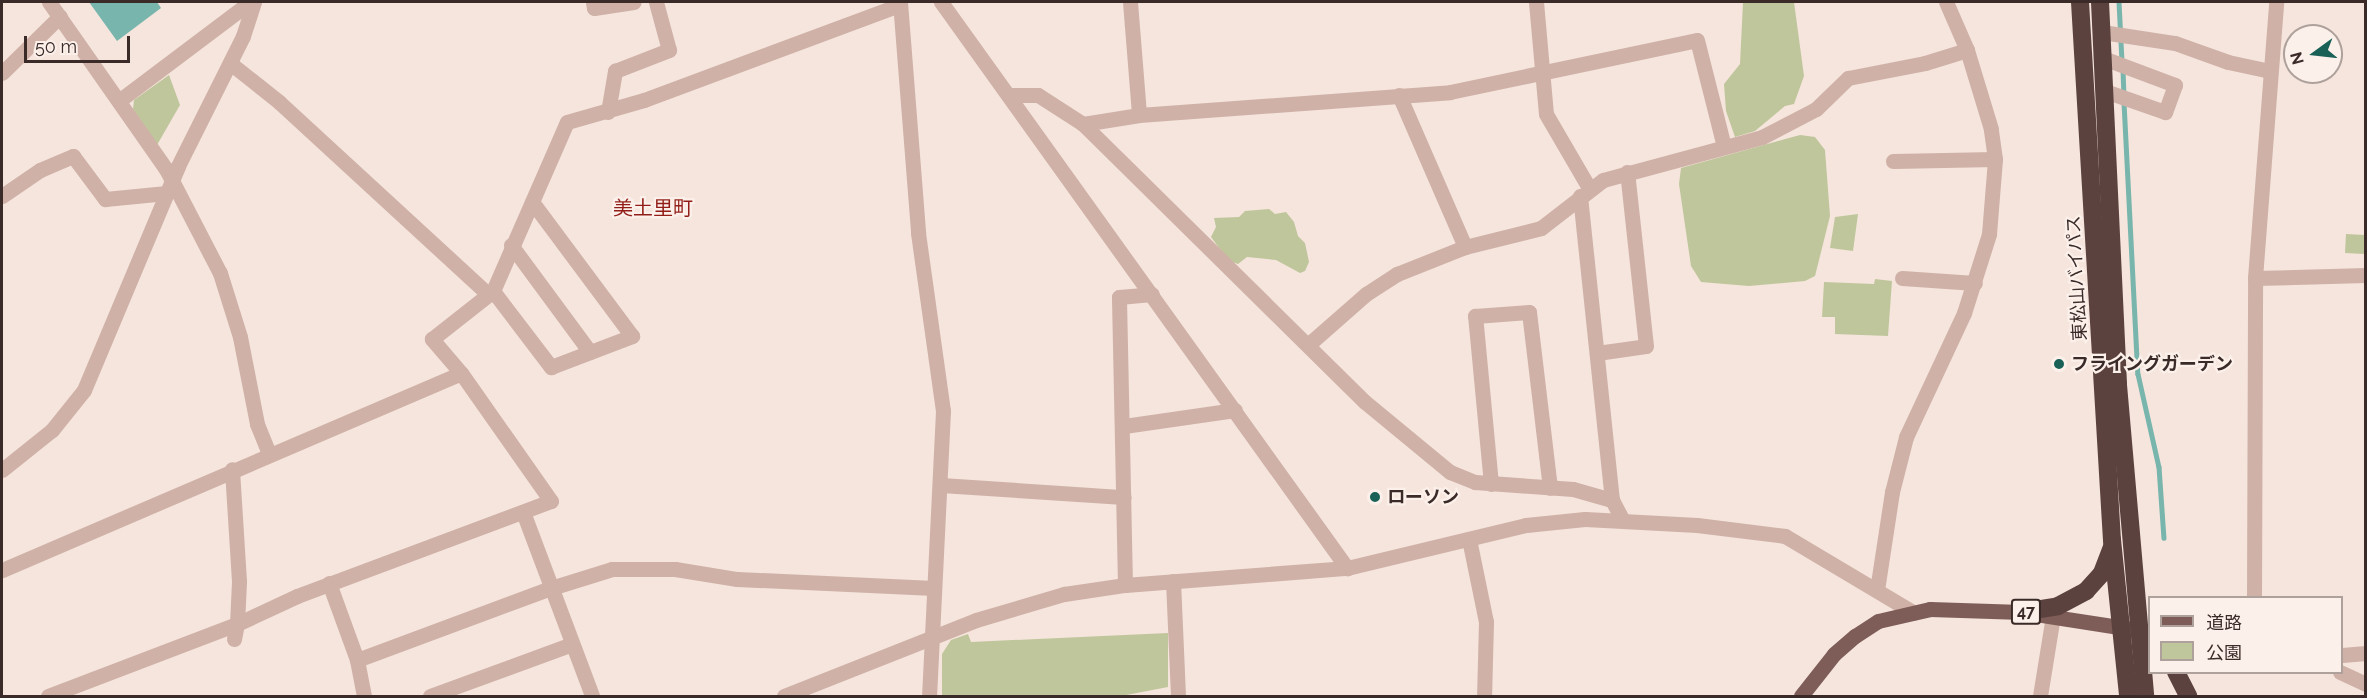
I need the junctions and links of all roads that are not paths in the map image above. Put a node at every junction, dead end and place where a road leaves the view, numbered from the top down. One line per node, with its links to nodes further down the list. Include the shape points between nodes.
1 (49, 2): 14 (street)
2 (252, 2): 18 (street, via 253,13); 25 (street)
3 (593, 2): 4 (street, via 594,8)
4 (634, 2)
5 (656, 2): 26 (street, via 669,50 615,70)
6 (941, 2): 23 (street)
7 (1130, 2): 27 (street)
8 (1536, 2): 20 (street)
9 (1946, 2): 16 (street)
10 (2080, 2): 62 (highway, 東松山バイパス)
11 (2100, 2): 15 (highway, 東松山バイパス)
12 (2276, 2): 19 (street)
13 (900, 3): 26 (street); 55 (street, via 918,233 941,386)
14 (60, 16): 21 (street); 25 (street)
15 (2102, 32): 17 (highway, 東松山バイパス); 19 (street, via 2175,43 2228,62)
16 (1967, 50): 29 (street, via 1925,63 1848,78 1806,115 1762,137); 30 (street, via 1991,129)
17 (2103, 58): 22 (highway, 東松山バイパス); 22 (street, via 2175,85 2165,112)
18 (230, 63): 33 (street); 43 (street, via 279,102)
19 (2270, 71): 41 (street)
20 (1543, 72): 24 (street, via 1450,92); 29 (street, via 1697,40); 34 (street, via 1548,120)
21 (2, 73)
22 (2105, 91): 76 (highway, 東松山バイパス, via 2118,385)
23 (1009, 95): 28 (street, via 1038,95); 44 (street)
24 (1399, 95): 27 (street); 38 (street)
25 (120, 100): 33 (street)
26 (608, 112): 36 (street, via 567,123)
27 (1139, 116): 28 (street)
28 (1083, 124): 45 (street)
29 (1724, 147): 32 (street)
30 (1995, 159): 31 (street); 42 (street, via 1989,234)
31 (1893, 161)
32 (1627, 172): 34 (street); 47 (street, via 1646,346)
33 (170, 187): 35 (street, via 105,199 73,156 40,170); 51 (street, via 220,273 240,337 257,424); 53 (street, via 84,390 52,430)
34 (1584, 192): 38 (street, via 1541,228); 47 (street)
35 (2, 196)
36 (532, 202): 37 (street); 46 (street, via 632,336)
37 (511, 245): 43 (street); 46 (street)
38 (1466, 247): 45 (street, via 1381,284)
39 (2366, 275): 41 (street)
40 (1902, 278): 42 (street)
41 (2255, 278): 71 (street)
42 (1975, 283): 70 (street, via 1906,437 1892,492)
43 (490, 292): 46 (street, via 551,367); 48 (street, via 432,339)
44 (1152, 294): 49 (street); 50 (street, via 1119,297)
45 (1309, 344): 54 (street, via 1393,428 1450,472)
46 (590, 352)
47 (1597, 352): 58 (street)
48 (461, 374): 51 (street); 59 (street, via 551,501)
49 (1235, 410): 50 (street); 63 (street)
50 (1124, 426): 57 (street)
51 (269, 454): 52 (street)
52 (232, 469): 64 (street); 75 (street, via 239,581)
53 (2, 470)
54 (1491, 484): 56 (street); 56 (street, via 1475,316 1528,312)
55 (941, 485): 57 (street); 69 (street)
56 (1550, 488): 58 (street, via 1573,489)
57 (1124, 497): 67 (street)
58 (1612, 500): 60 (street)
59 (523, 512): 66 (street); 68 (street)
60 (1622, 519): 61 (street, via 1547,522); 70 (street, via 1785,536)
61 (1469, 539): 63 (street); 92 (street, via 1486,622)
62 (2112, 540): 73 (highway, via 2102,573 2086,591 2058,606); 76 (highway, 東松山バイパス)
63 (1347, 568): 65 (street)
64 (2, 570)
65 (1173, 581): 67 (street); 91 (street)
66 (329, 583): 75 (street); 81 (street)
67 (1125, 585): 77 (street, via 1042,599)
68 (551, 588): 69 (street, via 612,569 645,568 737,579); 78 (street); 81 (street)
69 (934, 588): 77 (street)
70 (1877, 590): 72 (street)
71 (2254, 596)
72 (1914, 612): 73 (main road, 47, via 1956,608); 93 (main road, 47, via 1878,621 1855,636 1827,662)
73 (2022, 612): 74 (main road, 47)
74 (2053, 616): 76 (main road, 47); 94 (street)
75 (236, 631): 85 (street)
76 (2139, 633): 95 (highway, 東松山バイパス); 96 (highway, 東松山バイパス)
77 (932, 637): 89 (street); 90 (street)
78 (572, 644): 87 (street); 88 (street)
79 (2366, 653): 80 (street)
80 (2343, 655)
81 (357, 660): 86 (street)
82 (2343, 673): 84 (street)
83 (2177, 674): 97 (highway)
84 (2366, 684)
85 (48, 696)
86 (363, 696)
87 (430, 696)
88 (592, 696)
89 (784, 696)
90 (929, 696)
91 (1178, 696)
92 (1484, 696)
93 (1801, 696)
94 (2040, 696)
95 (2128, 696)
96 (2145, 696)
97 (2188, 696)

